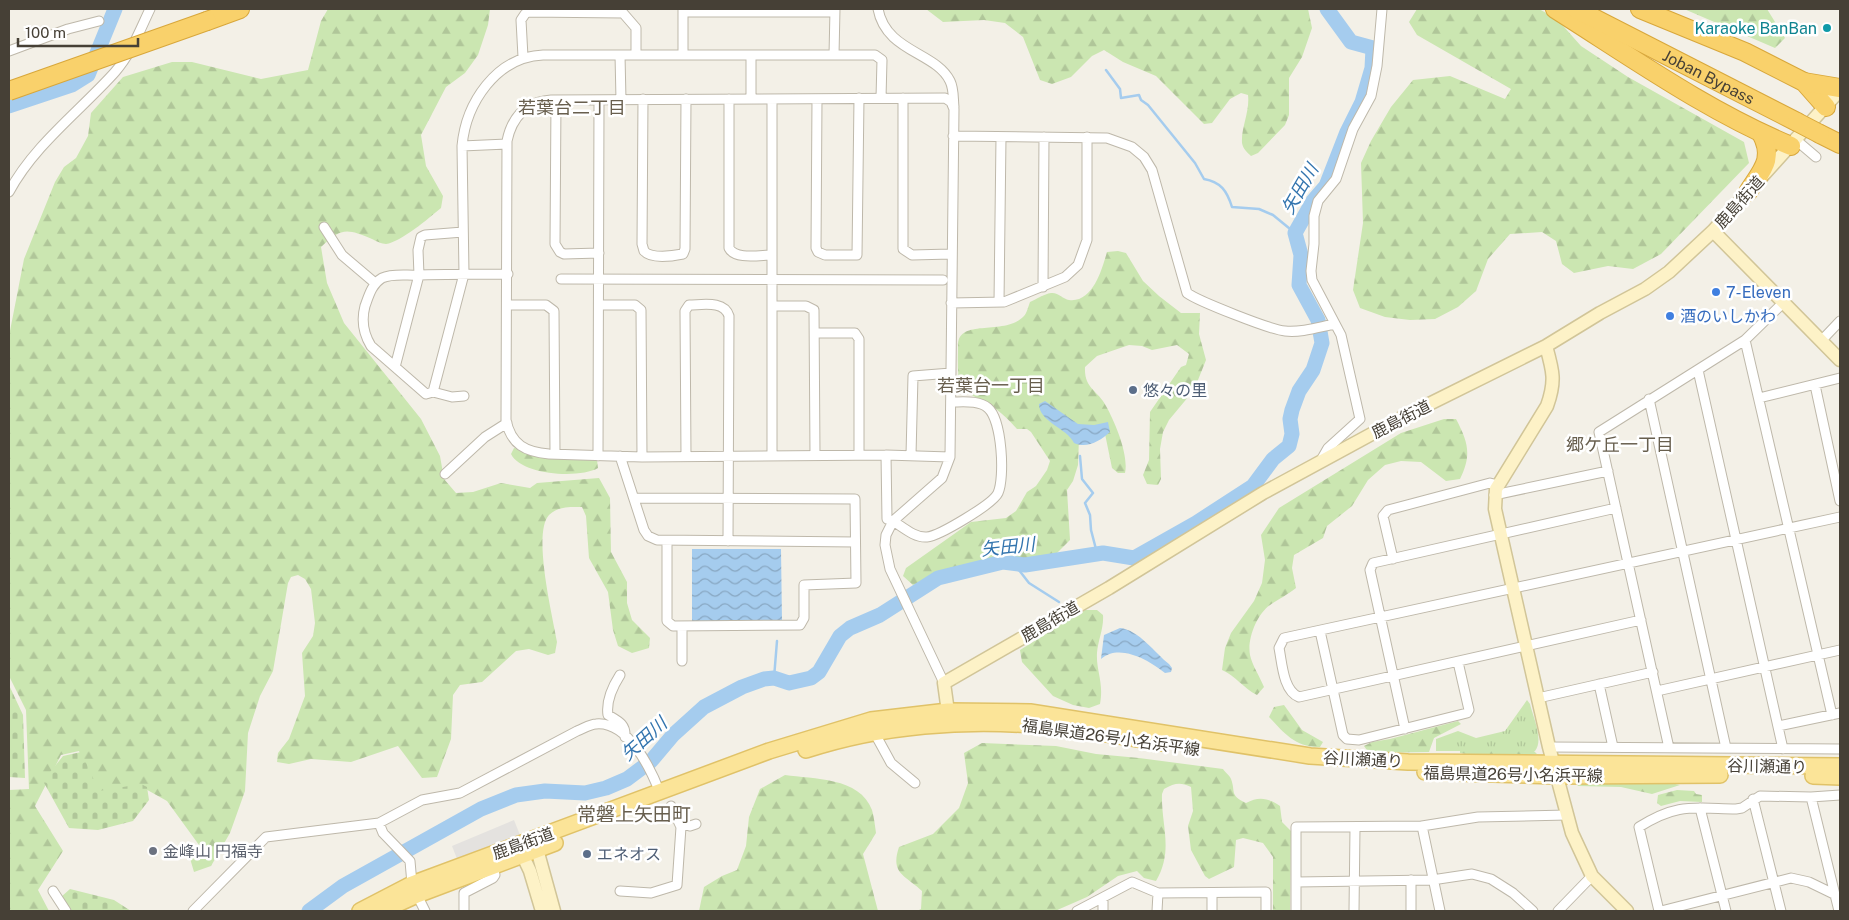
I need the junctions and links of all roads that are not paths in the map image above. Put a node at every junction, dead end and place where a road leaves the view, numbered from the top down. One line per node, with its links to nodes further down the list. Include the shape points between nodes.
1 (150, 9): 50 (street, via 115,72 36,153)
2 (240, 9): 11 (highway)
3 (878, 9): 37 (street, via 890,35 945,73 953,87)
4 (1382, 9): 74 (street, via 1371,96 1353,129 1336,179 1318,201 1314,216 1312,280)
5 (1555, 9): 40 (highway, via 1683,90)
6 (1576, 9): 38 (highway, Joban Bypass)
7 (1600, 9): 38 (highway, Joban Bypass)
8 (1640, 9): 21 (highway, via 1745,52)
9 (683, 10): 10 (street); 16 (street)
10 (834, 11): 18 (street)
11 (206, 13): 20 (highway); 23 (highway, bridge)
12 (99, 21): 13 (street)
13 (9, 51)
14 (620, 55): 15 (street); 19 (street); 34 (street)
15 (636, 55): 16 (street); 19 (street, via 636,28 623,13 528,12 521,20)
16 (682, 55): 17 (street)
17 (751, 55): 18 (street); 29 (street)
18 (834, 55): 25 (street, via 879,57 882,60)
19 (523, 57): 48 (street, via 500,72 477,98 467,117)
20 (9, 79)
21 (1804, 82): 22 (highway); 36 (highway)
22 (1840, 89): 36 (street, 鹿島街道)
23 (9, 91)
24 (859, 98): 25 (street); 31 (street); 31 (street, via 857,256 825,255 816,248)
25 (881, 98): 26 (street)
26 (903, 98): 37 (street, via 944,98); 56 (street, via 903,249 912,256)
27 (686, 99): 28 (street); 35 (street); 35 (street, via 685,249 678,255 650,255 642,244)
28 (729, 99): 29 (street); 57 (street, via 729,248 739,255)
29 (751, 99): 30 (street)
30 (772, 99): 31 (street); 57 (street)
31 (817, 99)
32 (556, 100): 33 (street); 46 (street, via 537,102 521,111 509,130); 55 (street, via 555,244 564,254)
33 (599, 100): 34 (street); 55 (street)
34 (621, 100): 35 (street)
35 (643, 100)
36 (1826, 107): 45 (street, 鹿島街道)
37 (954, 109): 41 (street)
38 (1801, 118): 39 (highway, Joban Bypass)
39 (1829, 130): 47 (highway, Joban Bypass)
40 (1761, 134): 45 (highway); 51 (highway, via 1768,146 1767,160)
41 (952, 136): 42 (street); 56 (street)
42 (1001, 137): 43 (street); 67 (street)
43 (1044, 137): 44 (street); 66 (street)
44 (1087, 137): 66 (street, via 1085,248 1072,272); 74 (street, via 1124,142 1148,162 1187,293 1283,331)
45 (1794, 143): 49 (street); 51 (street, 鹿島街道)
46 (507, 144): 48 (street); 59 (street)
47 (1840, 144)
48 (462, 146): 54 (street)
49 (1816, 157)
50 (9, 192)
51 (1748, 192): 53 (street, 鹿島街道)
52 (324, 227): 65 (street, via 342,255)
53 (1713, 231): 68 (street); 78 (street, 鹿島街道, via 1669,272 1645,289 1600,312)
54 (463, 232): 58 (street); 60 (street, via 420,237)
55 (599, 253): 61 (street)
56 (951, 254): 69 (street)
57 (772, 255): 64 (street)
58 (464, 274): 59 (street); 60 (street); 85 (street)
59 (508, 274): 70 (street)
60 (419, 275): 65 (street, via 389,276); 80 (street)
61 (599, 278): 62 (street); 64 (street); 71 (street)
62 (561, 279)
63 (943, 280): 64 (street)
64 (772, 281): 72 (street)
65 (375, 283): 80 (street, via 362,317 363,329 371,346)
66 (1044, 286): 67 (street)
67 (1000, 302): 69 (street)
68 (1784, 302): 76 (street); 77 (street)
69 (951, 303): 82 (street)
70 (508, 305): 90 (street); 91 (street, via 546,305 554,311)
71 (599, 305): 96 (street); 102 (street, via 636,305 641,310)
72 (772, 306): 75 (street, via 811,308 814,310); 100 (street)
73 (1840, 321): 77 (street)
74 (1335, 324): 103 (street, via 1341,335 1360,418 1328,448)
75 (815, 333): 93 (street); 94 (street, via 855,333 859,339)
76 (1745, 340): 81 (street); 87 (street)
77 (1821, 341): 79 (street)
78 (1546, 346): 103 (street, 鹿島街道); 106 (street, via 1554,382 1550,399)
79 (1840, 360)
80 (395, 367): 85 (street, via 426,394)
81 (1698, 370): 88 (street); 115 (street)
82 (951, 373): 89 (street); 95 (street, via 913,376)
83 (1840, 378): 84 (street)
84 (1815, 385): 87 (street); 109 (street)
85 (433, 392): 86 (street, via 452,397)
86 (464, 396)
87 (1759, 398): 113 (street)
88 (1649, 399): 104 (street, via 1599,432); 119 (street)
89 (951, 402): 101 (street); 112 (street, via 981,404 994,416 1000,438 998,494 986,505 936,535 918,536)
90 (507, 423): 91 (street, via 510,435 520,447 534,453); 105 (street, via 485,437)
91 (555, 454): 96 (street)
92 (886, 454): 94 (street); 95 (street); 112 (street)
93 (815, 455): 94 (street); 100 (street)
94 (859, 455)
95 (911, 455): 101 (street)
96 (598, 456): 97 (street)
97 (620, 456): 102 (street); 107 (street)
98 (686, 456): 99 (street); 99 (street, via 684,311 689,305 720,305 729,316); 102 (street)
99 (728, 456): 100 (street); 108 (street)
100 (772, 456)
101 (950, 456): 112 (street, via 942,478)
102 (642, 457)
103 (1319, 463): 137 (street, 鹿島街道)
104 (1608, 471): 106 (street); 110 (street)
105 (445, 474)
106 (1496, 490): 114 (street); 120 (street, via 1490,483 1388,510 1383,516)
107 (634, 498): 108 (street); 116 (street, via 648,536)
108 (728, 499): 117 (street); 118 (street, via 855,499)
109 (1840, 501)
110 (1616, 508): 114 (street); 121 (street)
111 (1840, 517): 113 (street)
112 (890, 520): 137 (street, via 886,535 888,562)
113 (1788, 528): 115 (street); 129 (street)
114 (1500, 534): 120 (street); 122 (street)
115 (1736, 539): 119 (street); 132 (street)
116 (666, 541): 117 (street); 125 (street, via 666,614 670,625)
117 (728, 541): 118 (street)
118 (855, 542): 125 (street, via 856,583 804,585 804,618 800,625)
119 (1682, 551): 121 (street); 136 (street)
120 (1393, 559): 123 (street, via 1373,563 1370,570)
121 (1628, 563): 122 (street); 124 (street)
122 (1513, 588): 123 (street); 127 (street)
123 (1381, 617): 126 (street); 135 (street)
124 (1641, 620): 127 (street); 133 (street)
125 (682, 627): 130 (street)
126 (1320, 630): 139 (street); 139 (street, via 1284,638 1279,648 1286,682 1299,697)
127 (1526, 646): 131 (street); 141 (street)
128 (1840, 650): 129 (street)
129 (1818, 655): 132 (street); 142 (street)
130 (682, 661)
131 (1458, 662): 135 (street); 145 (street, via 1467,713)
132 (1765, 667): 136 (street); 144 (street)
133 (1653, 672): 138 (street); 140 (street)
134 (620, 675): 147 (street, via 607,712 621,723 626,730)
135 (1394, 677): 139 (street); 145 (street)
136 (1711, 679): 140 (street); 151 (street)
137 (944, 683): 143 (street)
138 (1599, 684): 141 (street); 149 (street)
139 (1333, 690): 145 (street, via 1343,735 1347,739 1359,740)
140 (1657, 691): 150 (street)
141 (1538, 698): 148 (street)
142 (1836, 714): 144 (street)
143 (949, 718): 146 (main road); 155 (main road, 谷川瀬通り, via 1030,712 1310,756); 158 (main road, 鹿島街道, via 871,720 819,734)
144 (1778, 726): 152 (street)
145 (1406, 729)
146 (874, 732): 157 (street, via 891,763); 171 (main road, via 774,760)
147 (625, 737): 158 (street, via 644,757); 165 (street, via 605,726 588,727 460,794 422,800)
148 (1548, 747): 149 (street); 155 (street)
149 (1613, 747): 150 (street)
150 (1670, 748): 151 (street)
151 (1726, 748): 152 (street)
152 (1783, 748): 153 (street)
153 (1840, 749)
154 (1840, 766): 155 (main road, 谷川瀬通り, via 1570,762)
155 (1555, 770): 156 (main road, 福島県道26号小名浜平線); 164 (street)
156 (1840, 777)
157 (915, 782)
158 (660, 793): 171 (main road, 鹿島街道)
159 (1840, 795): 160 (street)
160 (1811, 797): 161 (street, via 1760,796); 190 (street)
161 (1753, 799): 163 (street, via 1742,808); 181 (street)
162 (671, 806): 167 (street)
163 (1700, 808): 189 (street); 212 (street, via 1670,810 1639,827)
164 (1567, 815): 168 (street, via 1478,817); 176 (street, via 1580,855)
165 (378, 823): 184 (street, via 383,833 410,861); 193 (street, via 266,837)
166 (696, 824): 167 (street)
167 (680, 825): 170 (street); 173 (street)
168 (1422, 826): 169 (street); 178 (street)
169 (1355, 828): 179 (street); 180 (street, via 1296,827)
170 (685, 839)
171 (536, 844): 172 (main road); 199 (street)
172 (520, 851): 174 (main road); 184 (main road, 鹿島街道); 198 (street)
173 (678, 864): 175 (street); 183 (street, via 676,885)
174 (492, 866): 184 (main road); 197 (street, via 493,878 464,893)
175 (683, 876)
176 (1592, 876): 210 (street); 211 (street)
177 (1411, 880): 178 (street); 179 (street); 207 (street)
178 (1432, 880): 208 (street); 209 (street, via 1472,874 1492,879)
179 (1354, 881): 180 (street); 206 (street)
180 (1297, 882): 205 (street)
181 (1774, 882): 189 (street); 190 (street, via 1801,879); 214 (street)
182 (675, 888): 183 (street)
183 (665, 889): 186 (street, via 640,894)
184 (415, 890): 194 (main road, 鹿島街道); 195 (main road); 196 (street)
185 (53, 891): 192 (street)
186 (620, 891)
187 (1158, 893): 188 (street); 191 (street, via 1132,882); 202 (street)
188 (1212, 893): 203 (street); 204 (street, via 1266,892)
189 (1722, 896): 212 (street); 213 (street)
190 (1838, 897): 215 (street)
191 (1103, 898): 200 (street); 201 (street)
192 (66, 911)
193 (193, 911)
194 (360, 911)
195 (382, 911)
196 (425, 911)
197 (464, 911)
198 (542, 911)
199 (554, 911)
200 (1077, 911)
201 (1104, 911)
202 (1157, 911)
203 (1212, 911)
204 (1266, 911)
205 (1296, 911)
206 (1354, 911)
207 (1411, 911)
208 (1440, 911)
209 (1533, 911)
210 (1558, 911)
211 (1626, 911)
212 (1660, 911)
213 (1726, 911)
214 (1781, 911)
215 (1840, 911)

